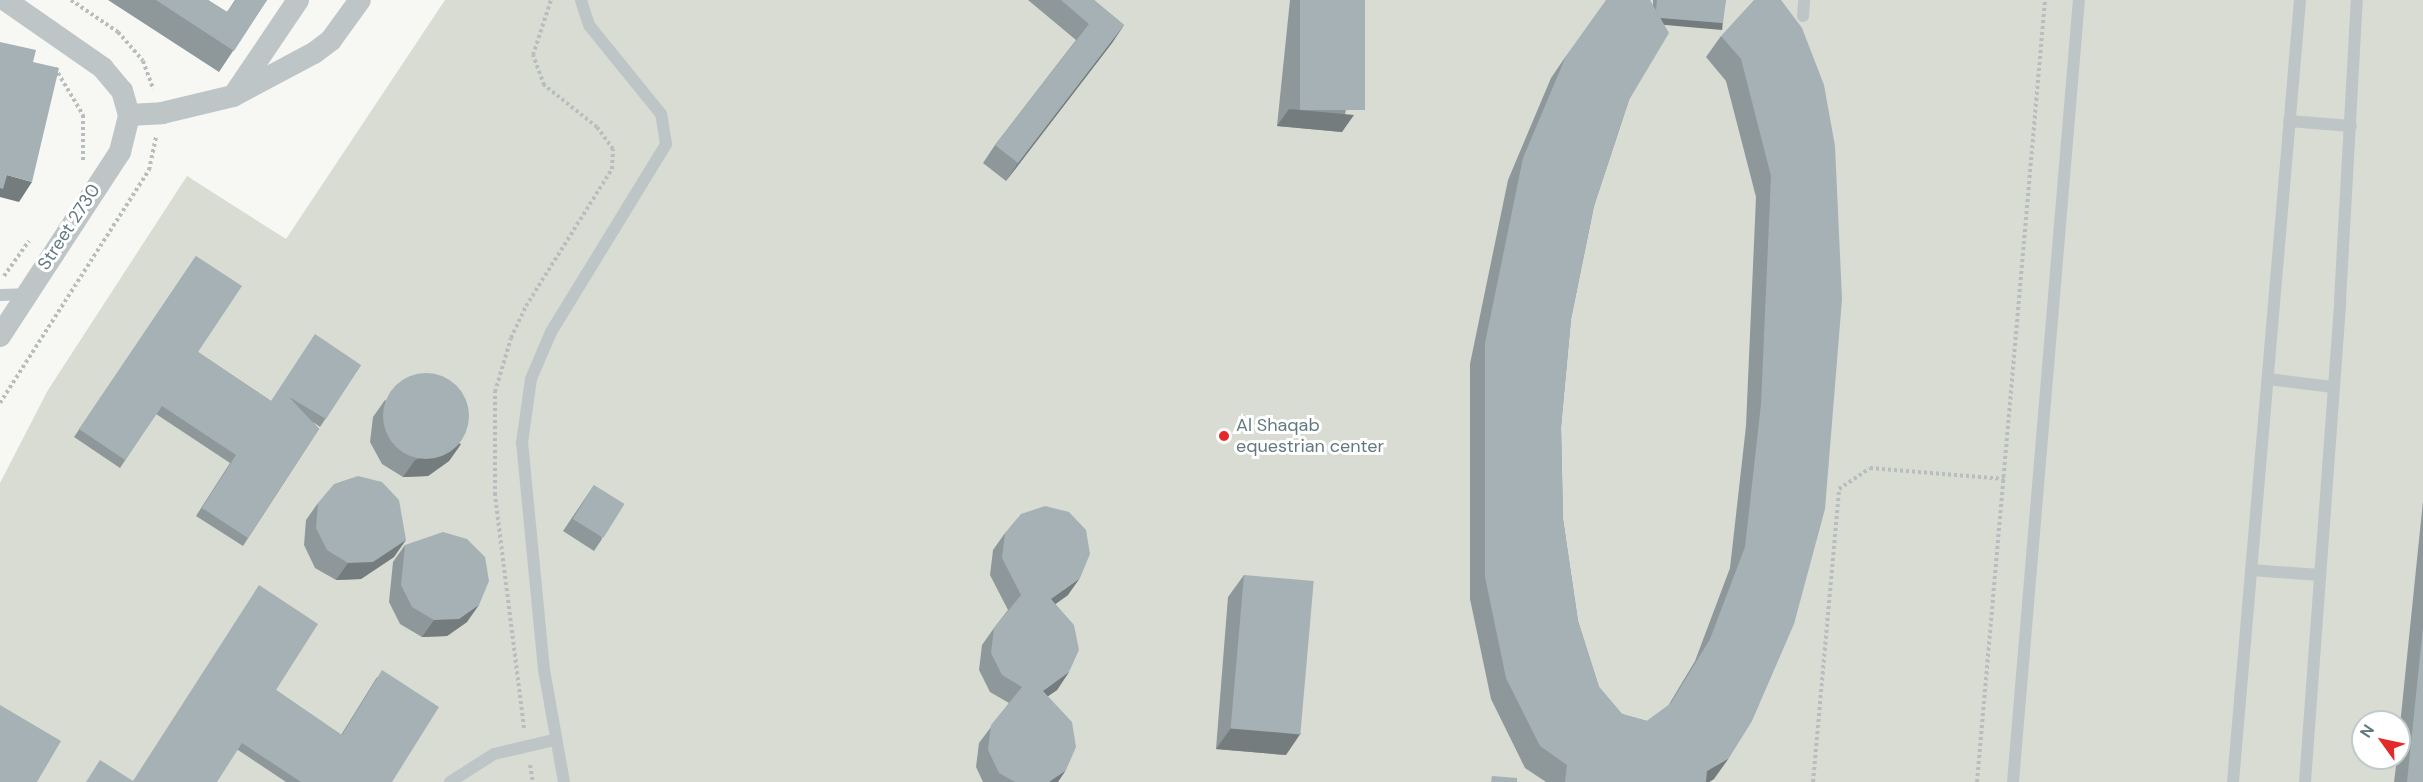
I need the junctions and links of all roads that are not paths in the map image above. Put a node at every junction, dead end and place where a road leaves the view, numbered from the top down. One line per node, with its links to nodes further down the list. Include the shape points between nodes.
1 (5, 0): 11 (street, via 104,68 122,91)
2 (298, 0): 10 (street)
3 (360, 0): 10 (street, via 330,40 314,53)
4 (581, 0): 21 (lane, via 589,25 662,114 666,144 551,332 531,379 522,443)
5 (1804, 0): 9 (lane)
6 (2079, 0): 24 (lane)
7 (2300, 0): 12 (lane)
8 (2357, 0): 13 (lane)
9 (1803, 16)
10 (233, 96): 11 (street, via 162,113)
11 (129, 115): 14 (street, Street 2730, via 120,152)
12 (2289, 121): 13 (lane); 17 (lane)
13 (2351, 126): 18 (lane)
14 (25, 294): 15 (lane); 16 (street, Street 2730)
15 (0, 295)
16 (0, 336)
17 (2268, 379): 18 (lane); 19 (lane)
18 (2333, 387): 20 (lane)
19 (2251, 570): 20 (lane); 25 (lane)
20 (2320, 575): 26 (lane)
21 (554, 740): 22 (lane, via 494,754); 23 (lane)
22 (450, 782)
23 (564, 782)
24 (2013, 782)
25 (2233, 782)
26 (2305, 782)

